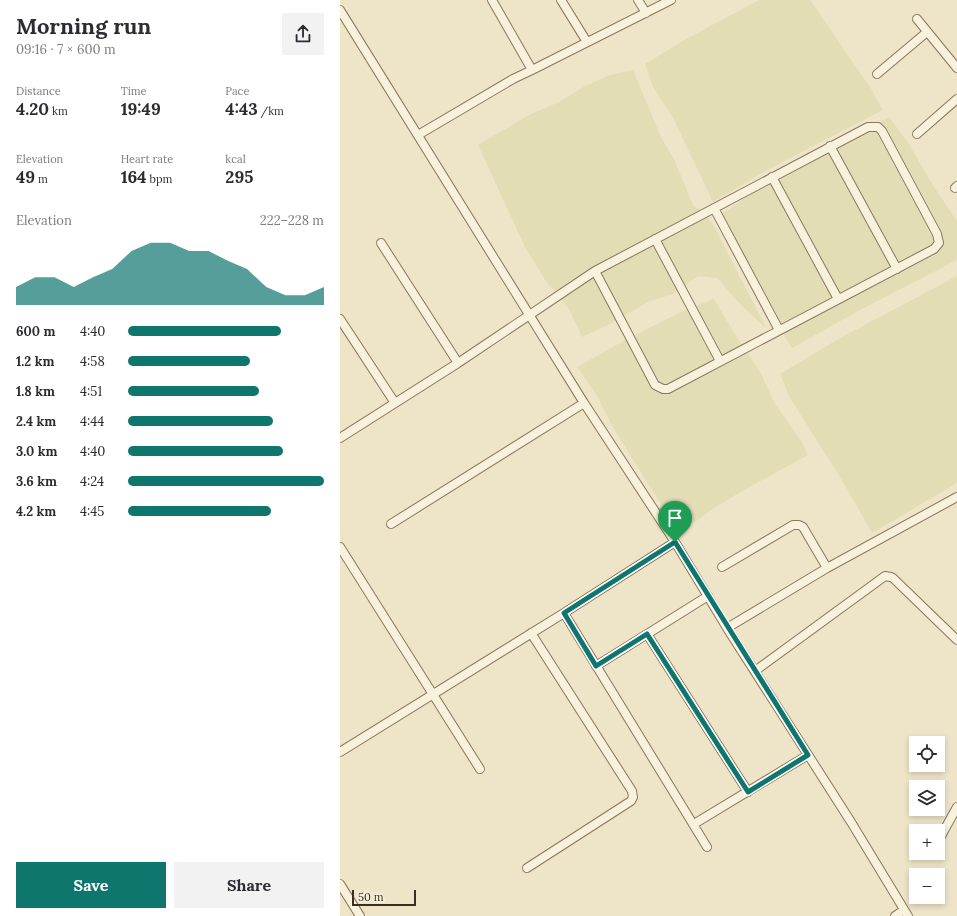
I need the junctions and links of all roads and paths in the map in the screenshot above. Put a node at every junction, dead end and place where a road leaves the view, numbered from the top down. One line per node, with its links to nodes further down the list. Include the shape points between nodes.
1 (492, 0): 11 (street)
2 (561, 0): 9 (street)
3 (638, 0): 6 (street)
4 (671, 0): 6 (street)
5 (340, 10): 15 (street)
6 (646, 13): 9 (street)
7 (917, 19): 8 (street)
8 (927, 32): 10 (street); 12 (street)
9 (587, 42): 11 (street)
10 (957, 68)
11 (532, 70): 15 (street)
12 (877, 74)
13 (957, 99): 14 (street)
14 (917, 134)
15 (418, 135): 24 (street)
16 (830, 146): 17 (street); 21 (street); 21 (street, via 868,127 878,127 885,138 939,243 934,249)
17 (772, 177): 18 (street); 23 (street)
18 (714, 208): 19 (street); 26 (street)
19 (655, 239): 22 (street); 27 (street)
20 (381, 243): 28 (street)
21 (897, 269): 23 (street)
22 (595, 270): 24 (street); 27 (street, via 655,385 659,388 668,389)
23 (838, 300): 26 (street)
24 (530, 314): 28 (street); 30 (street)
25 (340, 319): 29 (street)
26 (779, 330): 27 (street)
27 (720, 361)
28 (458, 363): 29 (street)
29 (395, 403): 31 (street)
30 (584, 403): 33 (street); 34 (street)
31 (340, 438)
32 (957, 496): 37 (street)
33 (391, 524)
34 (675, 542): 38 (street); 39 (street)
35 (340, 547): 46 (street)
36 (722, 567): 37 (street, via 793,525 799,525 803,527)
37 (827, 568): 40 (street)
38 (708, 596): 40 (street); 42 (street)
39 (564, 613): 41 (street); 44 (street)
40 (728, 628): 45 (street)
41 (531, 633): 46 (street); 55 (street, via 630,789 633,798)
42 (647, 634): 44 (street); 50 (street)
43 (957, 640): 45 (street, via 893,578 885,576)
44 (596, 666): 52 (street)
45 (755, 671): 48 (street)
46 (434, 694): 47 (street); 49 (street)
47 (340, 752)
48 (808, 755): 50 (street); 57 (street)
49 (480, 768)
50 (748, 792): 52 (street)
51 (957, 807): 53 (street)
52 (694, 824): 54 (street)
53 (945, 829)
54 (707, 847)
55 (527, 868)
56 (340, 884): 58 (street)
57 (906, 913): 59 (street)
58 (360, 916)
59 (895, 916)

